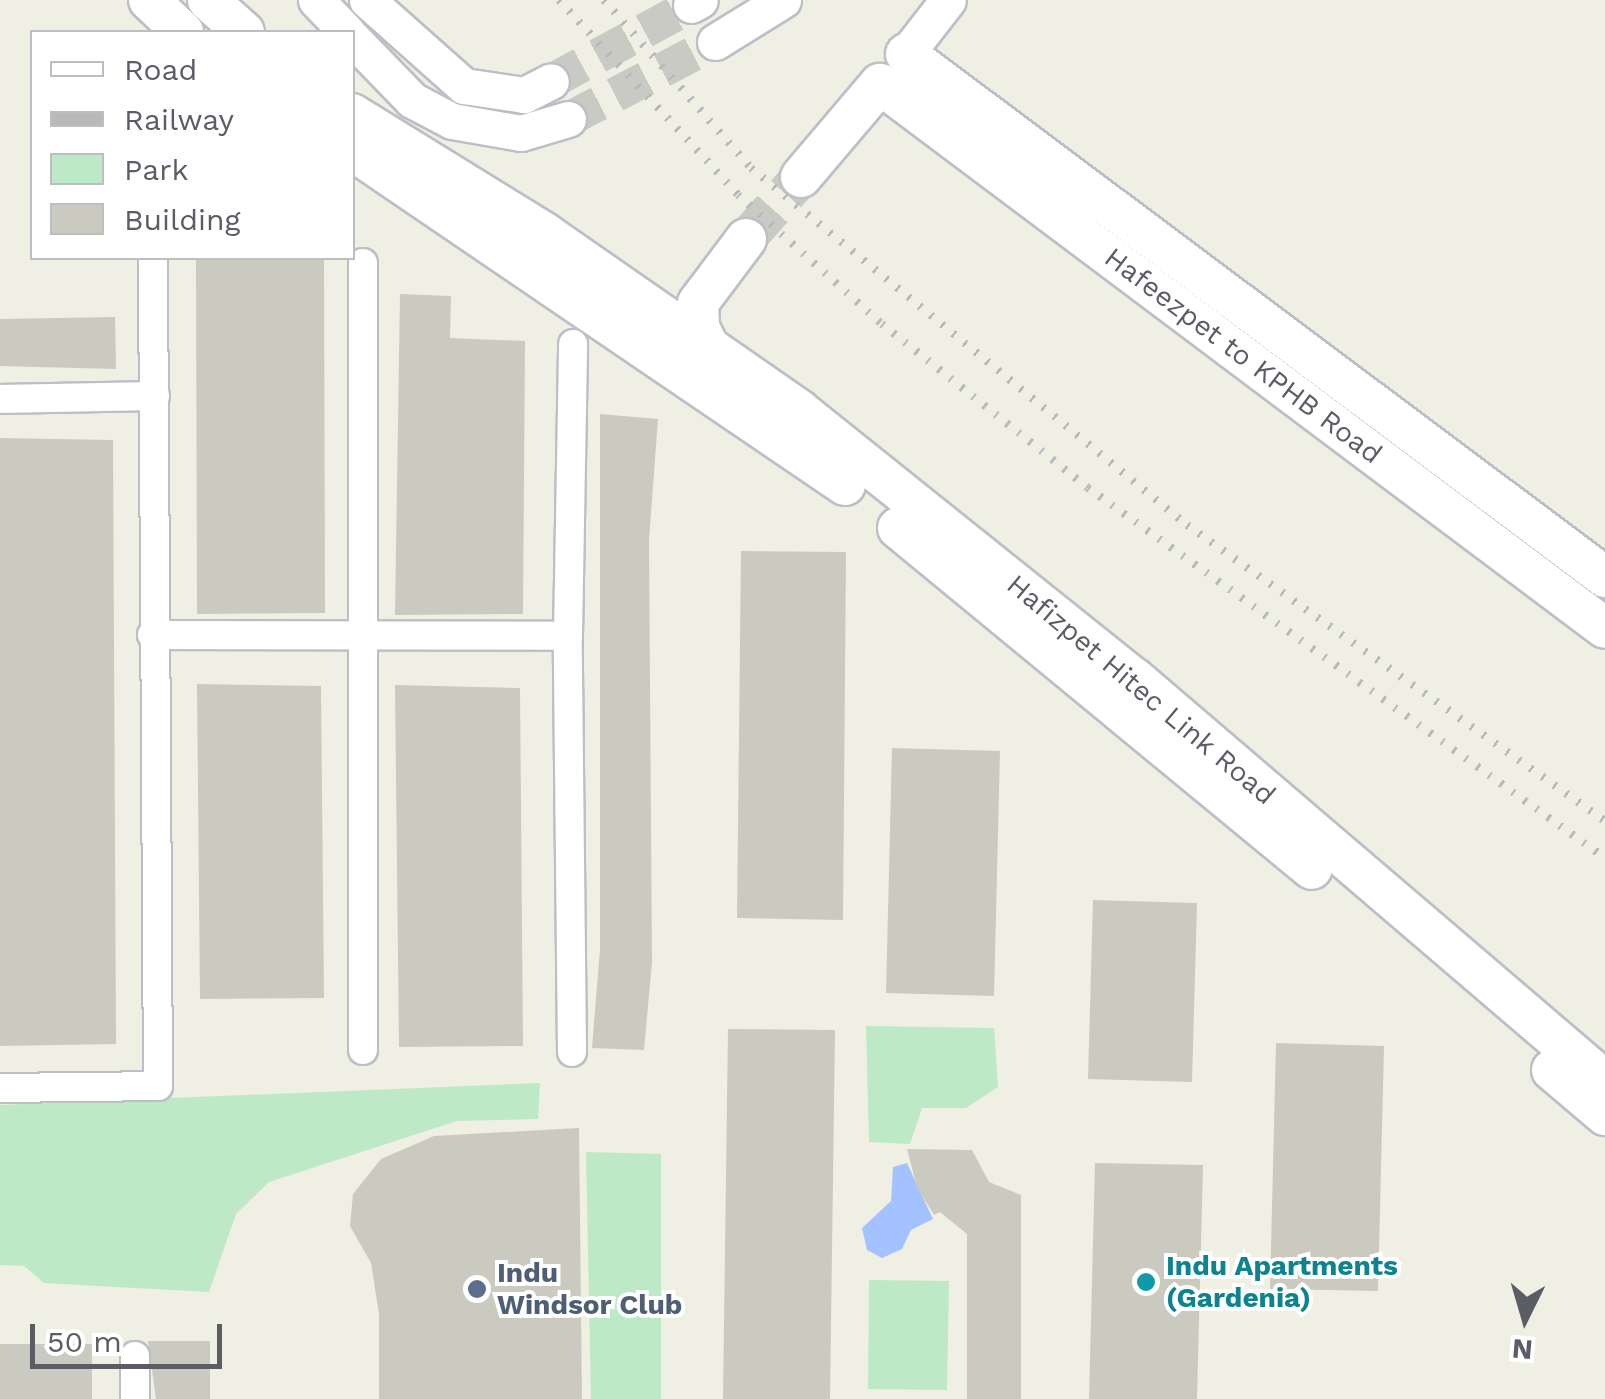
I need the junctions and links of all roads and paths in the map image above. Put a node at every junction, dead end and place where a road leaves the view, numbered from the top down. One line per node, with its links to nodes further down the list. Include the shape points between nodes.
1 (149, 0): 7 (main road)
2 (208, 0): 8 (main road)
3 (316, 0): 9 (street)
4 (367, 0): 13 (street, via 464,86 524,95)
5 (783, 0): 11 (street)
6 (948, 0): 12 (street)
7 (182, 30)
8 (242, 30)
9 (345, 30)
10 (355, 41): 15 (street, via 412,100 452,121 522,133)
11 (714, 42)
12 (893, 69): 17 (main road); 25 (main road); 26 (main road, Hafeezpet to KPHB Road)
13 (551, 81)
14 (355, 116): 22 (main road, Hafizpet Hitec Link Road, via 546,234)
15 (568, 119)
16 (355, 152): 34 (main road, via 808,454)
17 (801, 176)
18 (746, 239): 22 (main road, via 698,303 699,328)
19 (152, 260): 23 (street)
20 (363, 263): 27 (street)
21 (574, 344): 29 (street)
22 (712, 353): 32 (main road, Hafizpet Hitec Link Road, via 799,410 1134,678)
23 (156, 396): 24 (street); 28 (street)
24 (0, 399)
25 (1605, 577)
26 (1605, 628)
27 (364, 633): 28 (street); 29 (street); 30 (street)
28 (152, 636): 33 (street, via 158,1086)
29 (568, 636): 31 (street)
30 (362, 1050)
31 (572, 1052)
32 (1605, 1080)
33 (0, 1088)
34 (1605, 1116)
35 (136, 1356): 36 (street)
36 (135, 1399)

